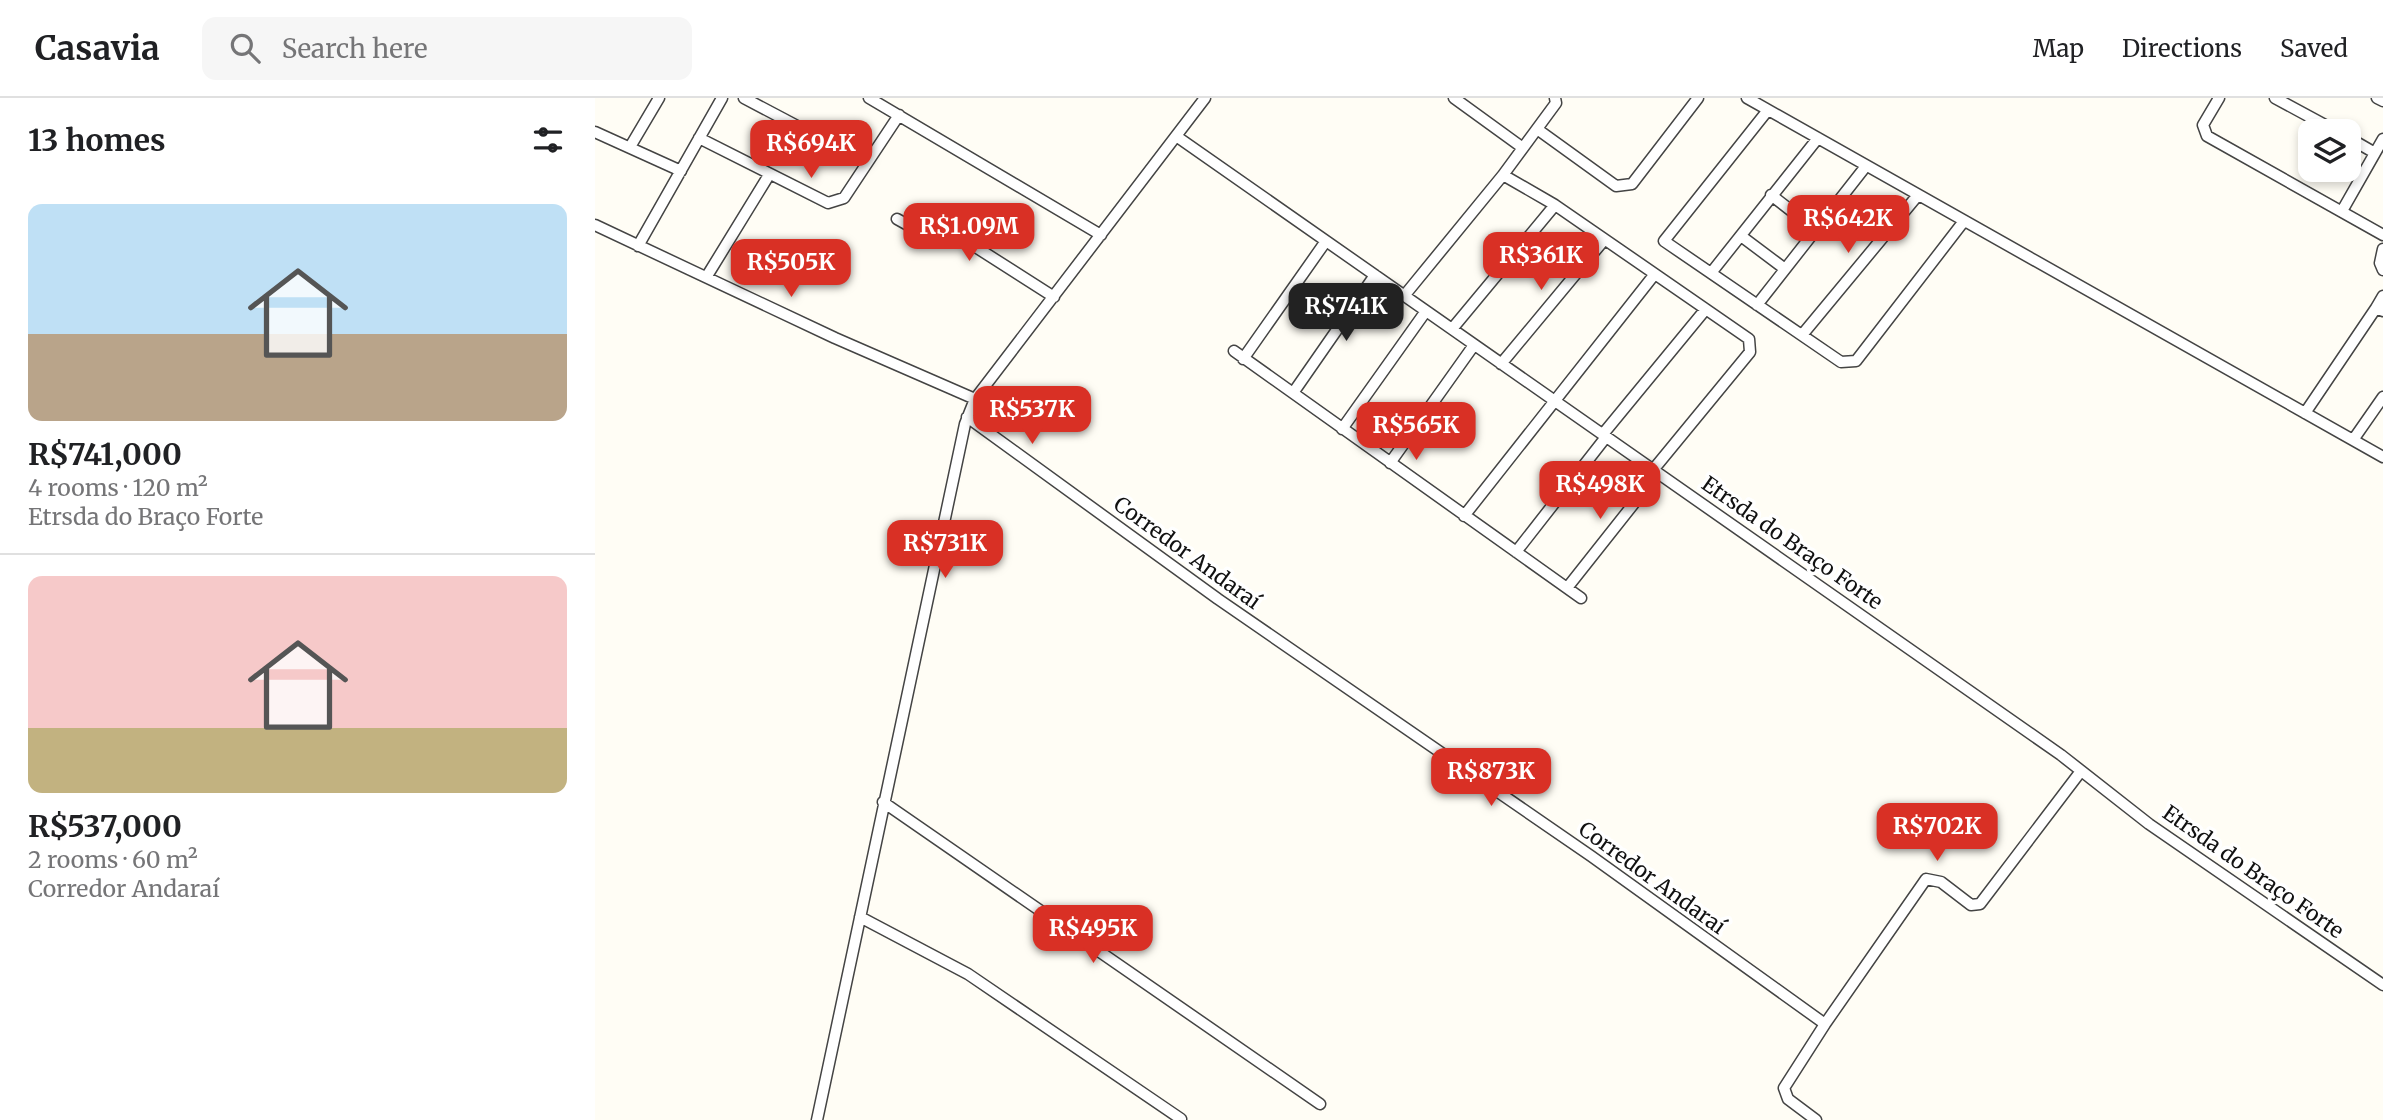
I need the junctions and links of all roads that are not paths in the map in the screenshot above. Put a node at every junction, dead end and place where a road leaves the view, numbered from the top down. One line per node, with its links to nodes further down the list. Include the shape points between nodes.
1 (659, 98): 24 (street)
2 (722, 98): 20 (street)
3 (744, 98): 27 (street)
4 (869, 98): 15 (street)
5 (1205, 98): 19 (street)
6 (1454, 98): 25 (street)
7 (1555, 98): 17 (street)
8 (1698, 98): 17 (street, via 1632,184 1616,186)
9 (1747, 98): 14 (street)
10 (2219, 98): 35 (street, via 2203,125 2207,136)
11 (2275, 98): 16 (street)
12 (2377, 98): 13 (street)
13 (2383, 102)
14 (1768, 110): 21 (street); 49 (street, via 1664,241)
15 (899, 115): 27 (street); 41 (street)
16 (2314, 119)
17 (1537, 129): 25 (street)
18 (595, 132): 24 (street)
19 (1176, 136): 41 (street); 44 (street, Etrsda do Braço Forte)
20 (699, 138): 29 (street); 30 (street)
21 (1818, 138): 28 (street); 32 (street)
22 (2383, 139): 26 (street)
23 (2361, 145): 26 (street)
24 (630, 147): 29 (street)
25 (1523, 148): 31 (street)
26 (2375, 153): 35 (street)
27 (867, 163): 30 (street, via 843,198 828,203)
28 (1867, 166): 33 (street); 39 (street)
29 (681, 171): 45 (street)
30 (769, 175): 52 (street)
31 (1503, 175): 34 (street); 53 (street)
32 (1771, 195): 39 (street); 42 (street)
33 (1918, 195): 37 (street); 61 (street)
34 (1555, 205): 43 (street); 60 (street)
35 (2342, 211): 40 (street)
36 (897, 219): 55 (street, via 933,239 960,237)
37 (1964, 221): 61 (street, via 1856,361 1841,362); 70 (street)
38 (595, 225): 45 (street)
39 (1816, 230): 47 (street)
40 (2383, 234)
41 (1101, 235): 55 (street)
42 (1741, 236): 47 (street); 49 (street)
43 (1604, 240): 51 (street); 65 (street)
44 (1326, 241): 50 (street, Etrsda do Braço Forte); 64 (street)
45 (638, 246): 52 (street)
46 (2383, 249): 48 (street)
47 (1785, 270): 56 (street)
48 (2383, 270)
49 (1711, 273): 56 (street)
50 (1375, 275): 53 (street, Etrsda do Braço Forte); 66 (street)
51 (1654, 275): 57 (street); 69 (street)
52 (707, 276): 68 (street)
53 (1404, 296): 59 (street, Etrsda do Braço Forte)
54 (2383, 296): 58 (street)
55 (1054, 297): 68 (street)
56 (1757, 305): 61 (street)
57 (1705, 310): 73 (street); 77 (street, via 1749,339 1750,352)
58 (2380, 310): 70 (street)
59 (1426, 311): 60 (street, Etrsda do Braço Forte); 72 (street)
60 (1452, 329): 62 (street, Etrsda do Braço Forte)
61 (1802, 335)
62 (1474, 345): 65 (street, Etrsda do Braço Forte); 76 (street)
63 (1234, 352): 64 (street)
64 (1243, 359): 66 (street)
65 (1501, 364): 69 (street, Etrsda do Braço Forte)
66 (1293, 393): 72 (street)
67 (2383, 397): 74 (street)
68 (975, 399): 71 (street)
69 (1555, 401): 73 (street, Etrsda do Braço Forte); 78 (street)
70 (2305, 413): 74 (street)
71 (967, 417): 83 (street); 86 (street, Corredor Andaraí)
72 (1342, 429): 76 (street)
73 (1604, 436): 77 (street, Etrsda do Braço Forte); 79 (street)
74 (2353, 440): 75 (street)
75 (2383, 457)
76 (1390, 463): 78 (street)
77 (1655, 471): 80 (street); 82 (street, Etrsda do Braço Forte)
78 (1464, 516): 79 (street)
79 (1516, 552): 80 (street)
80 (1567, 588): 81 (street)
81 (1581, 598)
82 (2081, 771): 85 (street, Etrsda do Braço Forte, via 2149,824); 86 (street, via 1980,904 1972,905 1941,882 1926,878)
83 (883, 802): 84 (street); 87 (street)
84 (860, 917): 88 (street, via 968,974); 89 (street)
85 (2383, 985)
86 (1825, 1024): 90 (street, via 1784,1087 1788,1098)
87 (1320, 1104)
88 (1181, 1119)
89 (817, 1120)
90 (1816, 1120)

